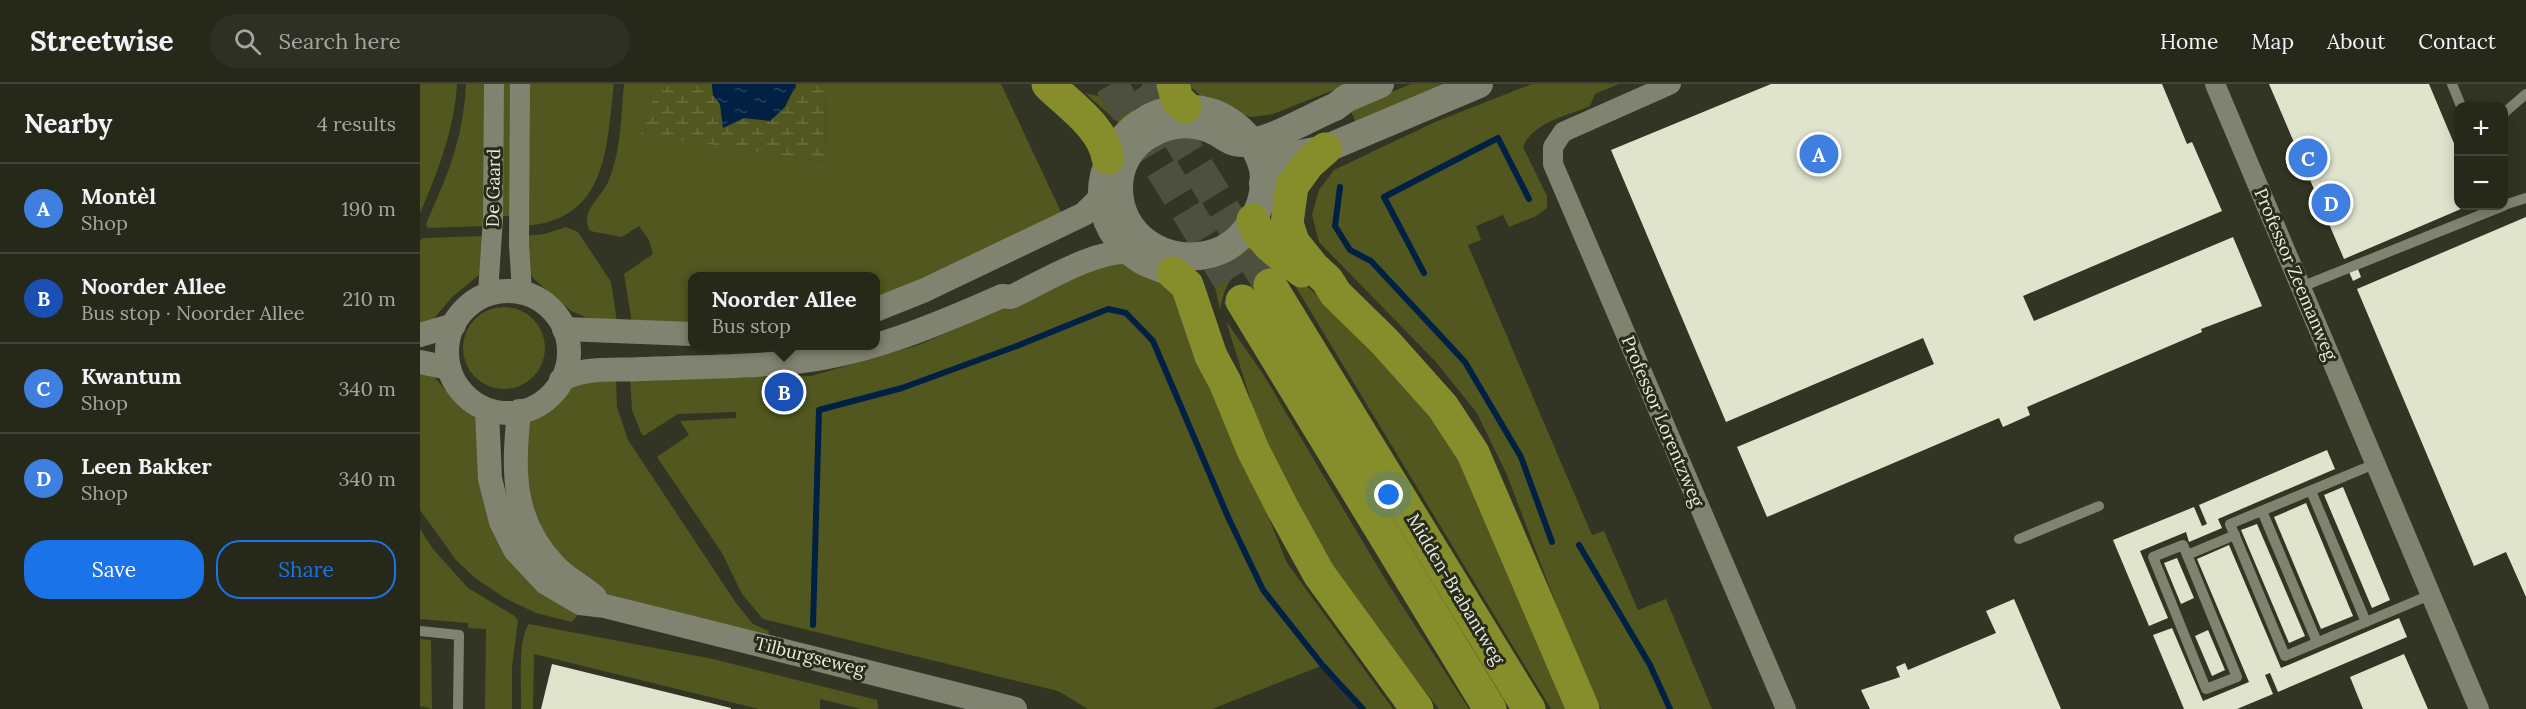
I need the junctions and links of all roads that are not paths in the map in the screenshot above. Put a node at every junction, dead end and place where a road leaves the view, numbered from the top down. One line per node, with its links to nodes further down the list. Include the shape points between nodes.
1 (494, 84): 28 (street, De Gaard)
2 (520, 84): 27 (street, De Gaard)
3 (1048, 84): 16 (highway, via 1097,132 1106,147)
4 (1061, 84): 16 (highway)
5 (1380, 84): 14 (main road, via 1335,107)
6 (1479, 84): 15 (main road)
7 (1671, 84): 61 (street, Professor Lorentzweg, via 1563,132 1553,147 1553,164)
8 (2215, 84): 26 (street, Professor Zeemanweg)
9 (2452, 84): 12 (lane)
10 (2526, 94): 13 (lane)
11 (1179, 96): 14 (main road); 16 (main road, via 1165,109 1129,128)
12 (2459, 102)
13 (2508, 110)
14 (1245, 134): 16 (main road, via 1234,142 1200,126 1178,124); 17 (main road, via 1263,169)
15 (1325, 149): 17 (main road, via 1295,155 1271,167); 29 (highway, via 1292,186 1287,223 1298,250)
16 (1118, 152): 18 (main road, via 1102,178); 23 (main road, via 1119,196)
17 (1263, 183): 22 (main road)
18 (1101, 197): 23 (main road, via 1105,217); 31 (street, via 1084,214 925,291)
19 (2526, 198): 20 (lane)
20 (2508, 204)
21 (2492, 210): 26 (lane)
22 (1253, 220): 24 (main road, via 1237,239 1220,250); 29 (highway, via 1256,231 1267,242 1322,288)
23 (1129, 242): 24 (main road, via 1144,261); 36 (street, via 1094,245 1024,279 1002,296 937,325)
24 (1177, 264): 57 (highway, via 1252,450 1319,573)
25 (1270, 285): 59 (highway, Midden-Brabantweg)
26 (2301, 287): 43 (street, Professor Zeemanweg)
27 (522, 292): 28 (street); 33 (street, via 543,302)
28 (488, 293): 32 (street, via 467,305)
29 (1335, 294): 60 (highway, via 1443,407 1473,453)
30 (1242, 301): 58 (highway, Midden-Brabantweg)
31 (880, 308)
32 (454, 325): 35 (street); 39 (street)
33 (564, 329): 34 (street); 40 (street, via 569,360)
34 (688, 334)
35 (420, 335)
36 (880, 344)
37 (856, 350): 40 (street, via 783,363 606,369 572,374)
38 (420, 362): 39 (street)
39 (449, 368): 41 (street, via 462,393)
40 (561, 380): 42 (street, via 544,399)
41 (487, 411): 42 (street); 51 (street, Tilburgseweg, via 490,478 501,522 515,550 546,583 580,603)
42 (519, 411): 51 (street, Tilburgseweg, via 515,479 532,538 556,568)
43 (2377, 463): 44 (lane); 50 (street, Professor Zeemanweg)
44 (2311, 491): 46 (lane); 52 (lane)
45 (2099, 506): 48 (lane)
46 (2262, 511): 47 (lane, via 2230,524); 54 (lane)
47 (2235, 535): 49 (lane); 54 (lane, via 2285,656)
48 (2019, 539)
49 (2187, 555): 49 (lane, via 2183,545 2153,557 2206,689 2237,677)
50 (2430, 595): 52 (lane); 62 (street, Professor Zeemanweg)
51 (605, 606): 56 (street, Tilburgseweg)
52 (2366, 622): 54 (lane)
53 (420, 630): 55 (lane, via 459,635)
54 (2317, 642)
55 (458, 709)
56 (1015, 709)
57 (1417, 709)
58 (1490, 709)
59 (1529, 709)
60 (1583, 709)
61 (1786, 709)
62 (2479, 709)

